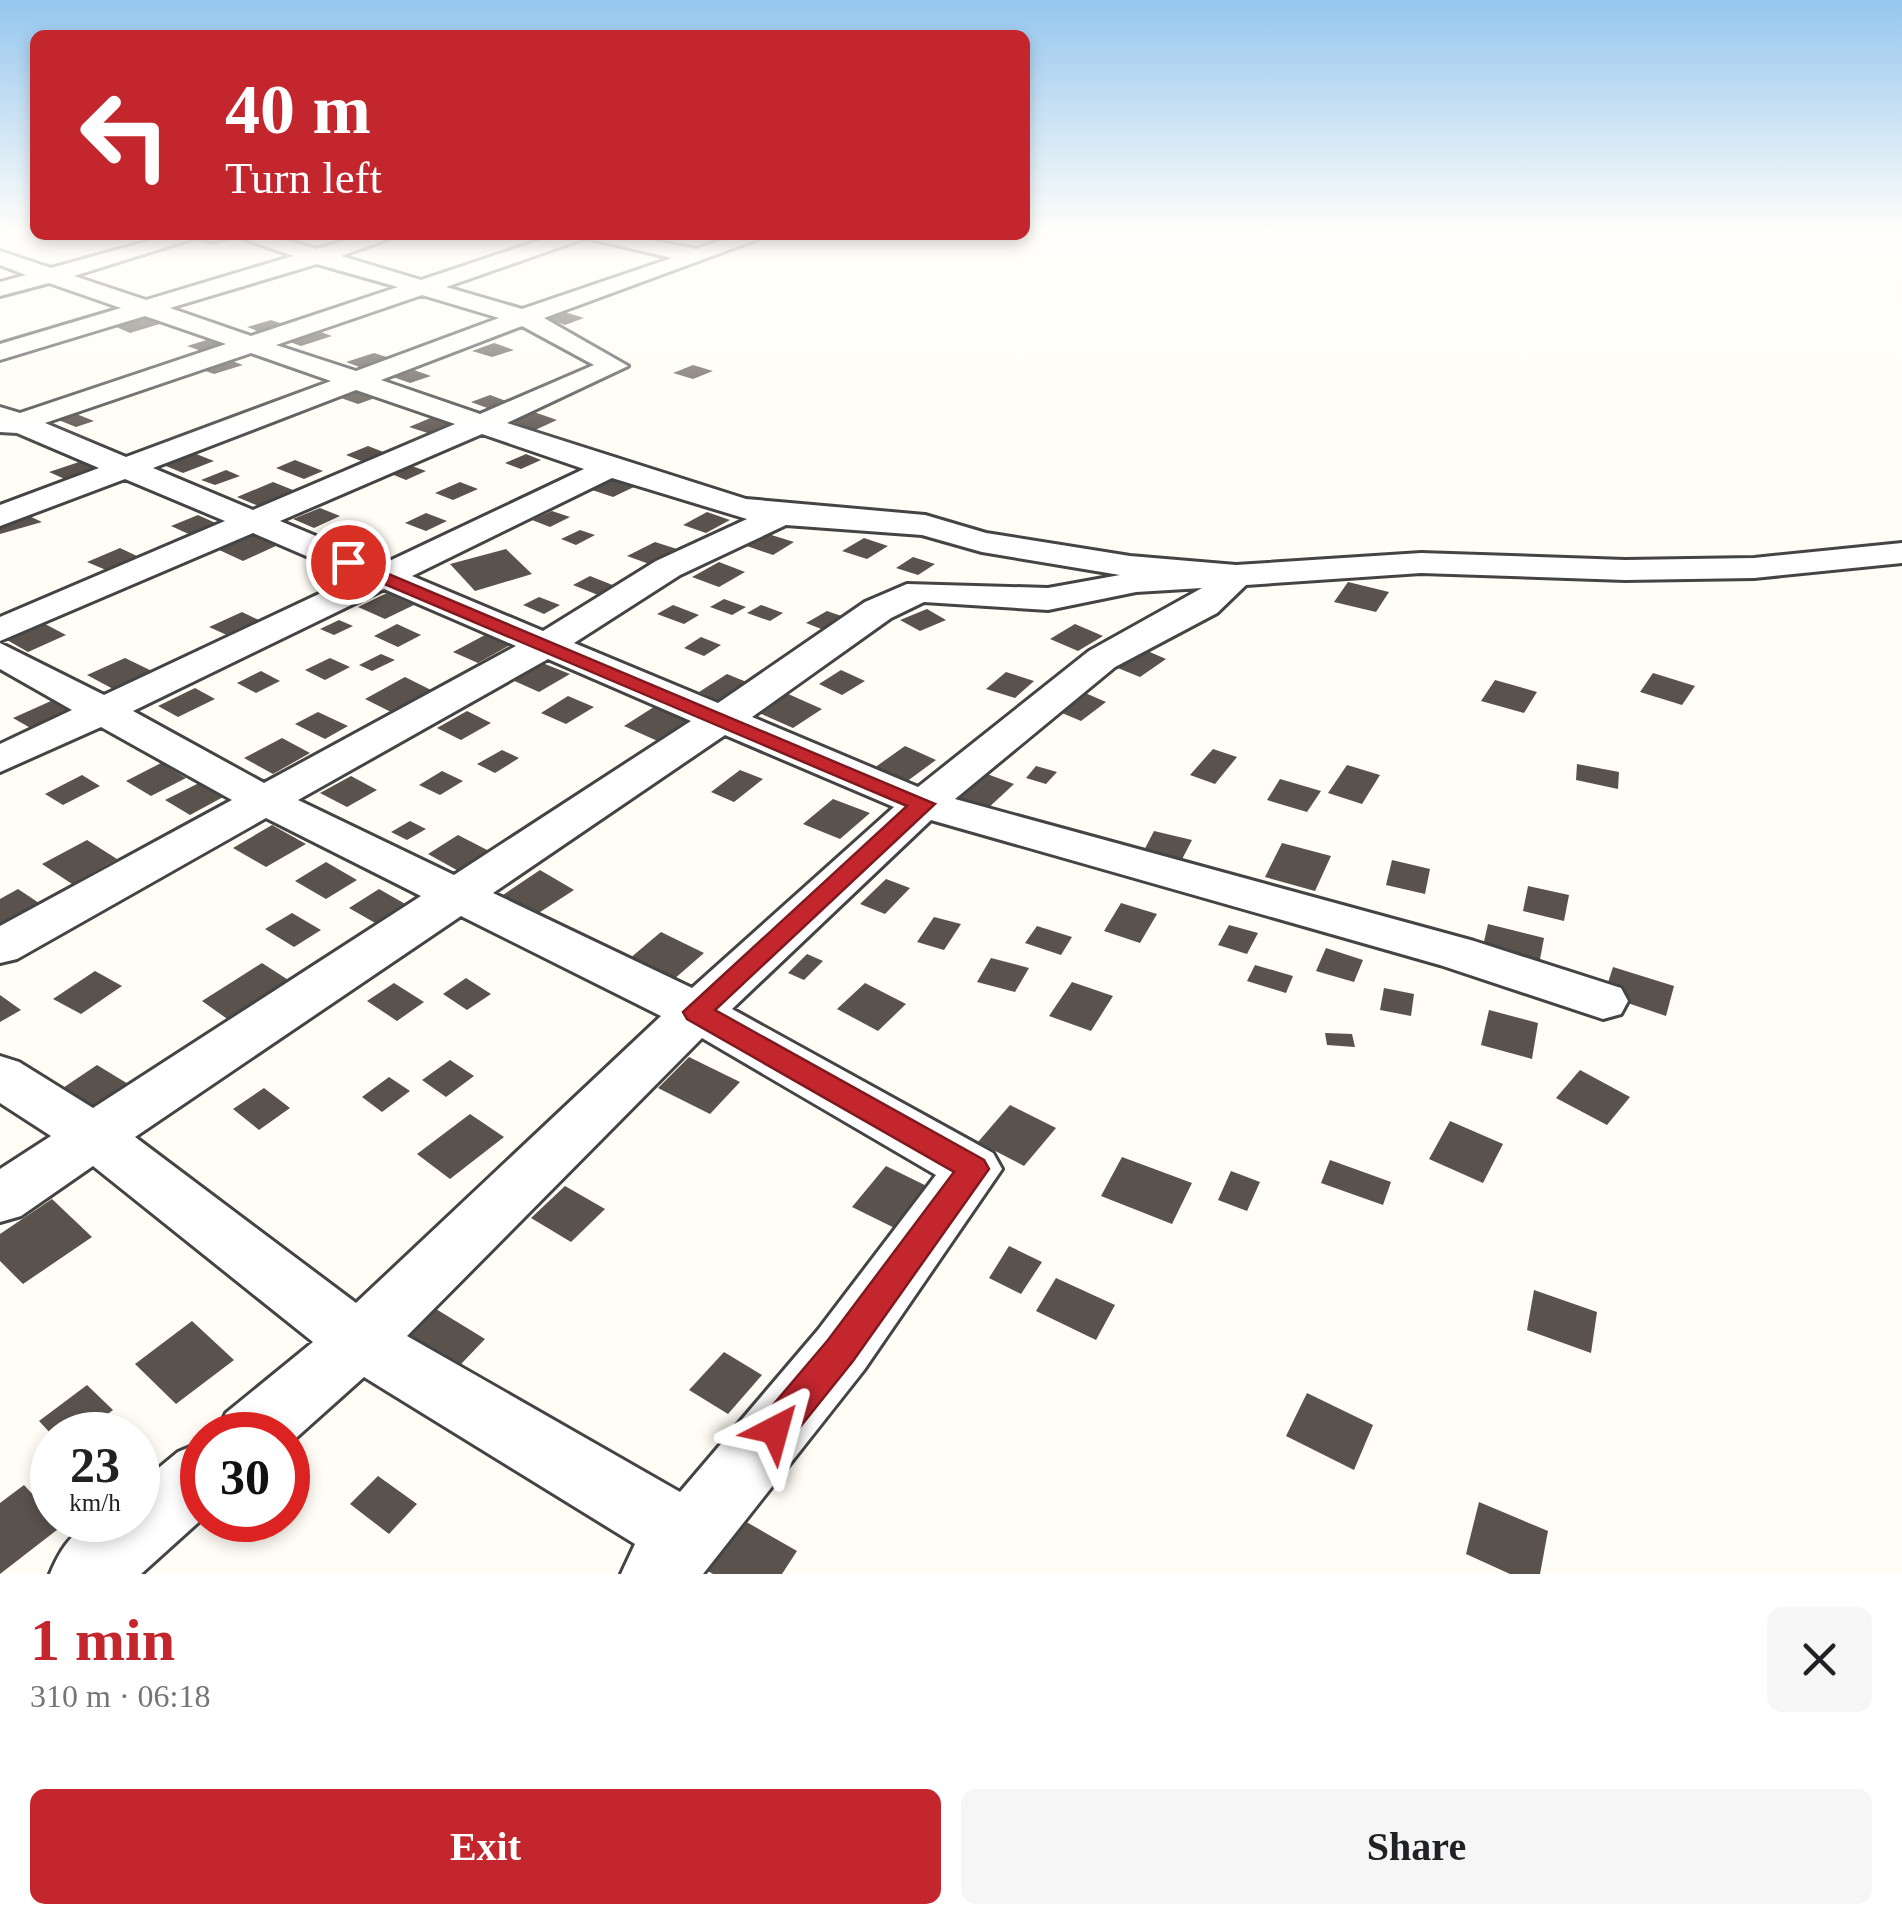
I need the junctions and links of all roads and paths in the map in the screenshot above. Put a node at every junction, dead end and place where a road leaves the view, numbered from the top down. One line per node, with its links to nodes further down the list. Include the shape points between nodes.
1 (136, 304): 6 (street)
2 (158, 304): 6 (street)
3 (369, 304): 8 (street)
4 (482, 304): 7 (street)
5 (559, 304): 7 (street)
6 (146, 308): 8 (street); 9 (street)
7 (522, 317): 10 (street); 12 (street, via 615,366)
8 (250, 344): 10 (street); 11 (street)
9 (0, 352)
10 (354, 380): 12 (street); 13 (street)
11 (6, 422): 13 (street)
12 (480, 424): 14 (street); 17 (street)
13 (128, 467): 16 (street); 17 (street)
14 (610, 468): 15 (street); 20 (street)
15 (781, 515): 19 (street, via 925,525 982,542 1130,566); 22 (street, via 668,568)
16 (0, 516)
17 (253, 520): 20 (street); 21 (street)
18 (1902, 553): 19 (street, via 1754,568 1421,563)
19 (1236, 575): 25 (street, via 1136,582 1048,599 918,591 878,610); 28 (street, via 1204,605 1102,660)
20 (380, 576): 22 (street); 24 (street)
21 (0, 630)
22 (544, 646): 25 (street); 27 (street)
23 (0, 654): 24 (street)
24 (103, 711): 26 (street); 27 (street)
25 (719, 721): 28 (street); 29 (street)
26 (0, 760)
27 (261, 799): 29 (street); 30 (street)
28 (923, 804): 31 (street, via 1458,953); 32 (street)
29 (456, 896): 32 (street); 34 (street)
30 (0, 947)
31 (1603, 1002)
32 (696, 1012): 36 (street); 39 (street, via 973,1169 840,1350)
33 (0, 1076): 34 (street)
34 (95, 1138): 35 (street); 36 (street)
35 (0, 1200)
36 (356, 1339): 37 (street); 39 (street)
37 (277, 1412)
38 (180, 1494): 40 (street)
39 (672, 1555)
40 (86, 1574)

